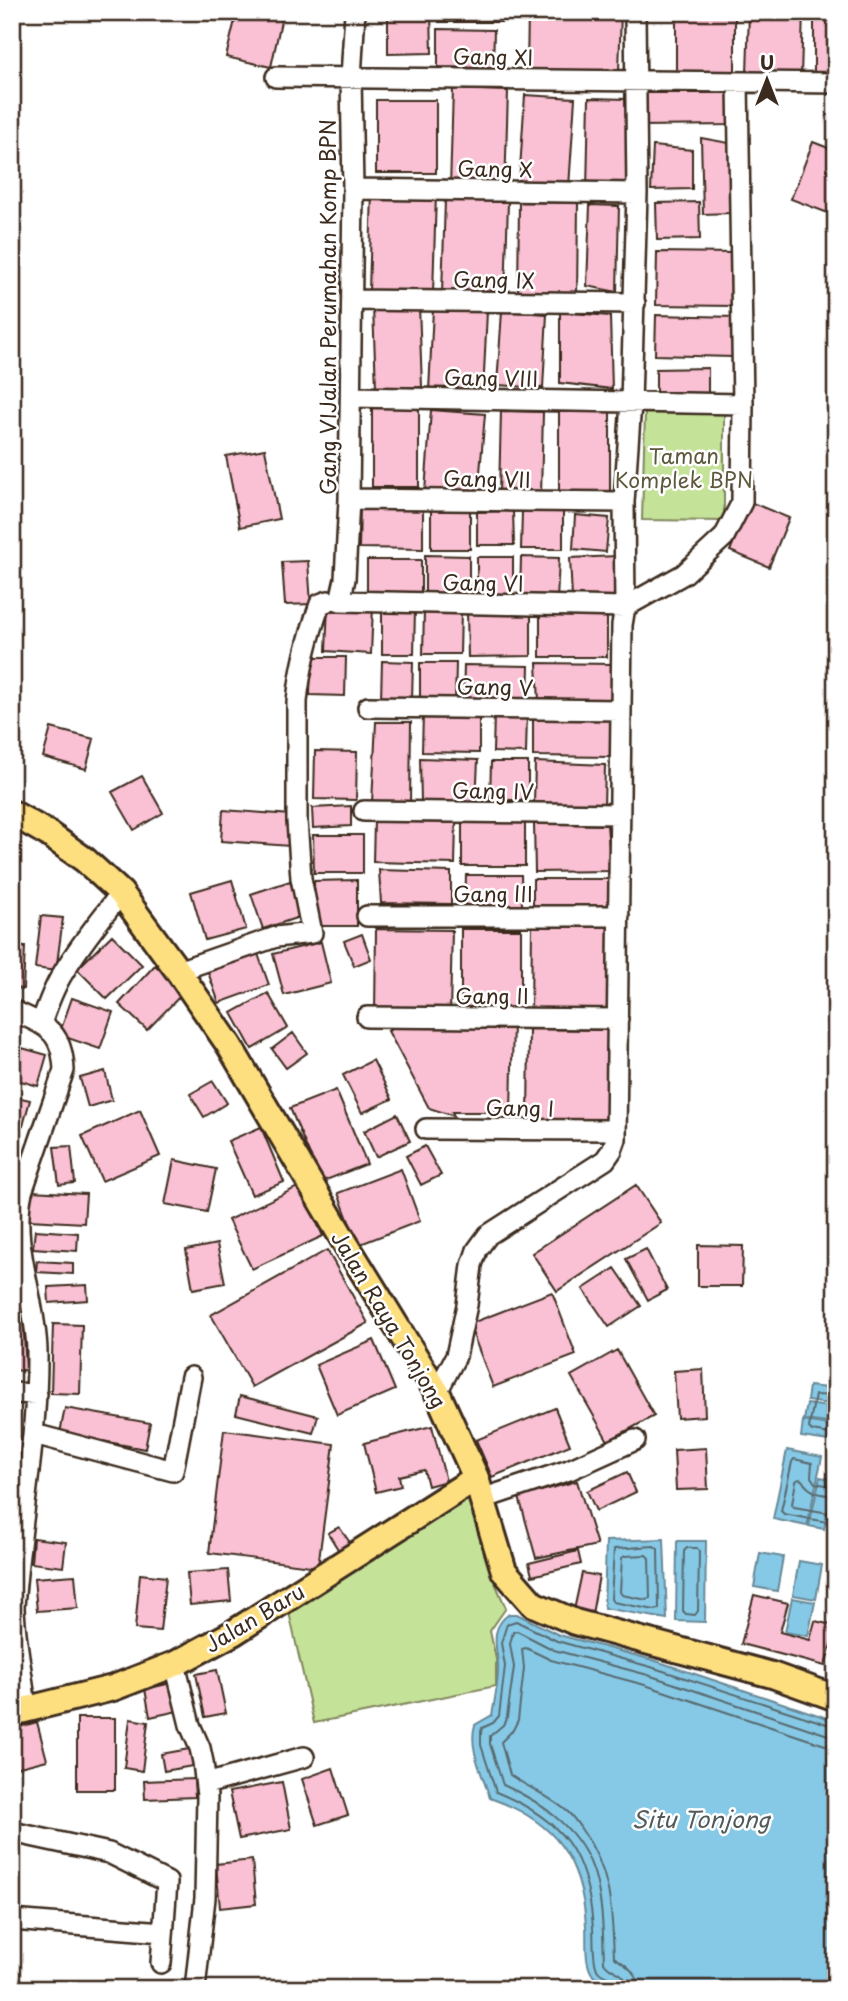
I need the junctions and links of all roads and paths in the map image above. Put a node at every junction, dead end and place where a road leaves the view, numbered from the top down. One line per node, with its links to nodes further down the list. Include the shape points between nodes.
1 (355, 12): 4 (street, Gang VIJalan Perumahan Komp BPN)
2 (635, 12): 5 (street)
3 (276, 77): 4 (street, Gang XI)
4 (351, 77): 5 (street, Gang XI); 8 (street, Gang VIJalan Perumahan Komp BPN)
5 (635, 80): 6 (street, Gang XI); 9 (street)
6 (738, 82): 7 (street, Gang XI); 14 (street)
7 (836, 83)
8 (353, 189): 9 (street, Gang X); 10 (street, Gang VIJalan Perumahan Komp BPN)
9 (637, 193): 11 (street)
10 (352, 300): 11 (street, Gang IX); 12 (street, Gang VIJalan Perumahan Komp BPN)
11 (635, 303): 13 (street)
12 (351, 397): 13 (street, Gang VIII); 15 (street, Gang VIJalan Perumahan Komp BPN)
13 (631, 402): 14 (street, Gang VIII); 16 (street)
14 (743, 404): 18 (street, via 742,502 724,537 684,574)
15 (349, 499): 16 (street, Gang VII); 17 (street, Gang VIJalan Perumahan Komp BPN, via 345,579)
16 (624, 502): 18 (street)
17 (334, 601): 18 (street, Gang VI); 27 (street, via 320,604 298,683 298,832 312,933 276,937)
18 (625, 607): 20 (street)
19 (368, 707): 20 (street, Gang V)
20 (621, 710): 23 (street)
21 (365, 811): 23 (street, Gang IV)
22 (12, 813): 24 (main road, Jalan Raya Tonjong, via 85,860)
23 (620, 814): 25 (street)
24 (121, 893): 27 (main road, Jalan Raya Tonjong); 31 (street, via 64,971)
25 (619, 915): 26 (street, Gang III); 30 (street)
26 (367, 916)
27 (178, 971): 35 (main road, Jalan Raya Tonjong, via 229,1045)
28 (12, 1010): 31 (street)
29 (367, 1017): 30 (street, Gang II)
30 (618, 1019): 33 (street)
31 (41, 1024): 37 (street, via 51,1029 58,1041 64,1070 18,1208 20,1244 35,1318)
32 (426, 1129): 33 (street, Gang I)
33 (615, 1130): 35 (street, via 616,1139 606,1160 488,1235 477,1250 456,1356)
34 (191, 1377): 38 (street, via 173,1472)
35 (437, 1392): 40 (main road, Jalan Raya Tonjong)
36 (12, 1393): 37 (street)
37 (37, 1394): 38 (street)
38 (34, 1434): 43 (street, via 14,1606 23,1675)
39 (635, 1440): 40 (street, via 569,1470)
40 (479, 1489): 41 (main road, Jalan Baru); 42 (main road, Jalan Raya Tonjong, via 504,1571 533,1604 575,1622 772,1675)
41 (175, 1664): 43 (main road, Jalan Baru, via 113,1688); 45 (street)
42 (836, 1698)
43 (19, 1712)
44 (304, 1757): 45 (street)
45 (206, 1784): 50 (street, via 205,1898)
46 (12, 1832): 48 (street, via 109,1853 167,1882)
47 (12, 1920): 48 (street)
48 (163, 1932): 49 (street)
49 (161, 1963)
50 (195, 1989)

